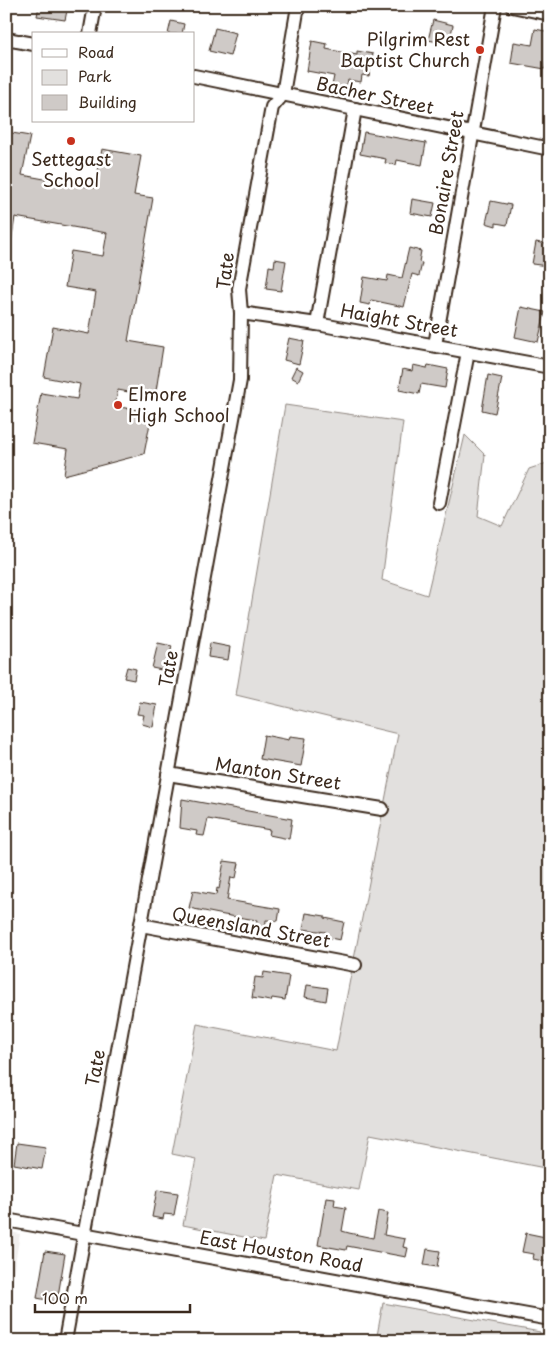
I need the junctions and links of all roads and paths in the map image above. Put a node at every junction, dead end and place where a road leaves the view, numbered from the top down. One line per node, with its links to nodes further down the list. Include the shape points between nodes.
1 (95, 6): 6 (street)
2 (298, 6): 10 (street, Tate)
3 (495, 6): 12 (street, Bonaire Street)
4 (512, 6): 5 (street)
5 (550, 14)
6 (90, 32)
7 (6, 39): 8 (street)
8 (32, 44)
9 (195, 76): 10 (street, Bacher Street)
10 (283, 94): 11 (street, Bacher Street); 14 (street, Tate, via 272,107 239,289)
11 (355, 109): 12 (street, Bacher Street); 15 (street)
12 (472, 134): 13 (street, Bacher Street); 16 (street, Bonaire Street)
13 (550, 149)
14 (241, 313): 15 (street, Haight Street); 20 (street, Tate, via 240,380)
15 (317, 324): 16 (street, Haight Street)
16 (435, 345): 17 (street, Haight Street)
17 (468, 352): 18 (street, Haight Street); 19 (street)
18 (550, 367)
19 (438, 503)
20 (168, 774): 21 (street, Manton Street); 22 (street, Tate)
21 (382, 809)
22 (141, 926): 23 (street, Queensland Street); 25 (street, Tate)
23 (354, 964)
24 (6, 1220): 25 (street, East Houston Road)
25 (84, 1234): 26 (street, East Houston Road); 27 (street, Tate)
26 (550, 1319)
27 (65, 1341)

